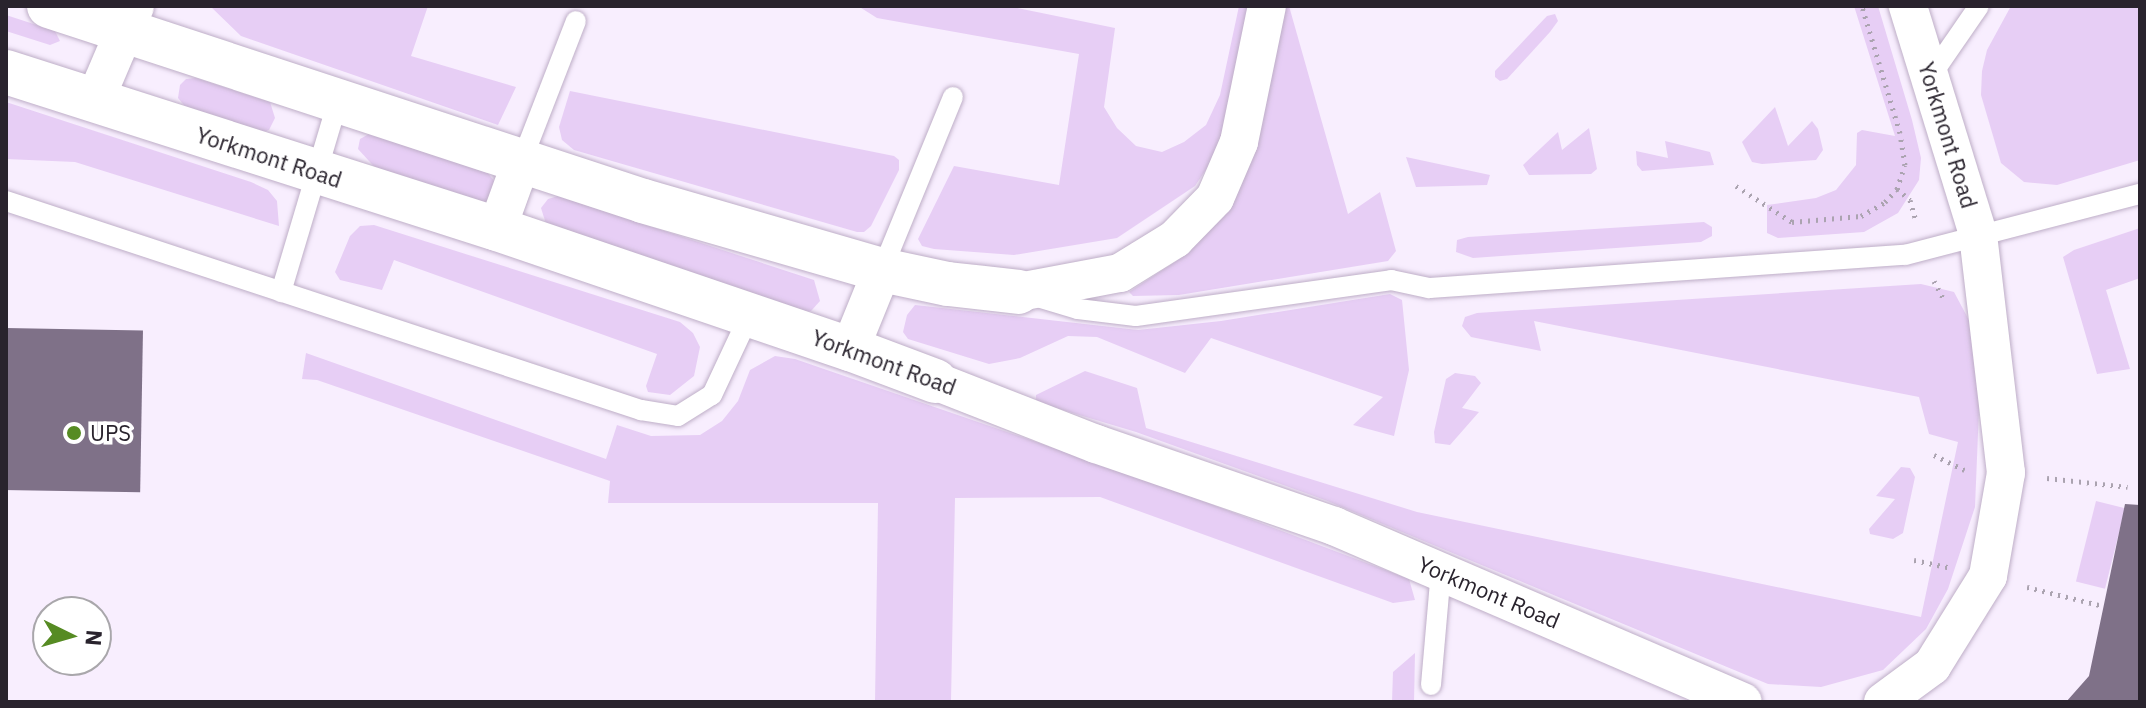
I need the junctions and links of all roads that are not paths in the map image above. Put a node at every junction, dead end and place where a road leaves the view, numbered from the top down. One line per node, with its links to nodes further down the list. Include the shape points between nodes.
1 (49, 6): 5 (street)
2 (1267, 6): 20 (street, via 1239,142 1215,198 1175,239 1120,273)
3 (1908, 6): 8 (street, Yorkmont Road)
4 (1979, 6): 8 (lane)
5 (130, 18): 10 (street); 11 (street)
6 (576, 21): 12 (lane)
7 (6, 72): 10 (street, Yorkmont Road)
8 (1930, 77): 17 (street, Yorkmont Road)
9 (953, 97): 18 (lane)
10 (95, 100): 13 (street, Yorkmont Road)
11 (338, 101): 12 (street); 13 (lane)
12 (522, 160): 16 (street); 18 (street)
13 (317, 173): 16 (street, Yorkmont Road); 19 (lane)
14 (2140, 194): 17 (lane)
15 (6, 201): 19 (lane)
16 (497, 229): 21 (street, Yorkmont Road)
17 (1978, 234): 20 (lane, via 1905,255 1429,288 1391,280 1136,316 1078,309); 27 (street, Yorkmont Road, via 2006,473 1988,576 1932,666)
18 (882, 270): 20 (street); 22 (street)
19 (281, 292): 21 (lane, via 641,410 678,416 712,395)
20 (1019, 292)
21 (750, 314): 22 (street, Yorkmont Road)
22 (850, 349): 23 (street, Yorkmont Road)
23 (935, 381): 24 (street, Yorkmont Road, via 1096,444 1334,526)
24 (1441, 571): 25 (lane); 26 (street, Yorkmont Road)
25 (1431, 685)
26 (1743, 702)
27 (1883, 702)

